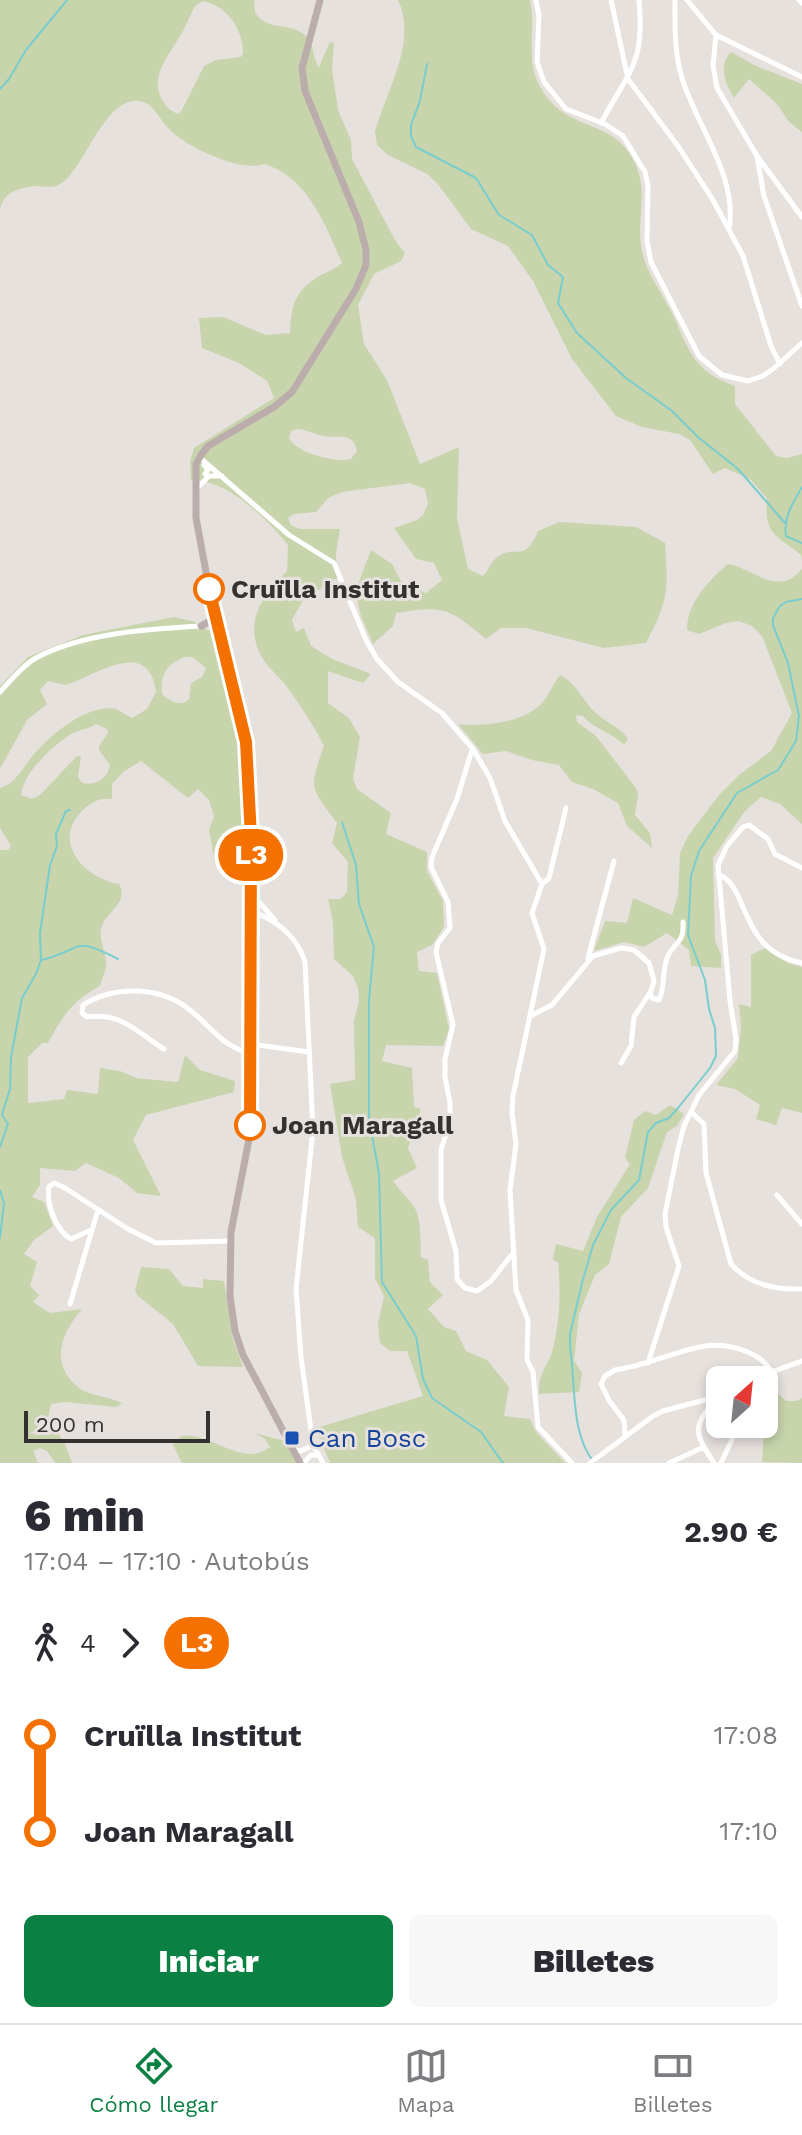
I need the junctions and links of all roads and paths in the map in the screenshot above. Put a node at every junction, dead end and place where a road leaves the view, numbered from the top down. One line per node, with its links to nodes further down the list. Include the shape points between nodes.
1 (320, 0): 17 (street, via 302,68 305,91 359,222 366,265 292,392 208,446)
2 (536, 0): 10 (street, via 536,53 544,82 566,109)
3 (611, 0): 9 (street)
4 (640, 0): 9 (street, via 640,46)
5 (675, 0): 13 (street, via 680,70 725,183)
6 (687, 0): 7 (street)
7 (716, 35): 8 (street); 11 (street, via 715,83)
8 (802, 77)
9 (628, 79): 10 (street); 13 (street, via 697,173)
10 (601, 123): 16 (street, via 626,140 645,172 651,262 699,356 714,370 743,381)
11 (757, 156): 12 (street); 14 (street, via 764,196)
12 (802, 217)
13 (729, 230): 16 (street)
14 (802, 306)
15 (802, 343): 16 (street)
16 (780, 364)
17 (202, 468): 18 (street); 18 (street, via 214,468); 19 (street); 19 (street)
18 (223, 476): 24 (street, via 289,535 334,563 377,659 398,682 442,713)
19 (196, 489): 20 (street, via 196,518)
20 (214, 615): 21 (street); 22 (street)
21 (201, 626): 22 (street); 23 (street, via 81,642 35,659)
22 (217, 629): 30 (street, via 246,742)
23 (0, 692)
24 (473, 749): 29 (street, via 505,821); 50 (street, via 431,867 448,902 450,928 436,952 453,1025 445,1059 450,1121 441,1150 441,1200 456,1251 457,1279 465,1288 482,1289)
25 (566, 808): 29 (street, via 549,878)
26 (614, 861): 35 (street)
27 (802, 868): 28 (street, via 775,854 768,839 749,825 720,857)
28 (718, 874): 36 (street, via 730,880 755,934 783,957); 44 (street, via 735,1051)
29 (542, 884): 38 (street, via 532,913 544,949)
30 (251, 904): 31 (street); 33 (street, via 265,909); 34 (street)
31 (269, 921): 33 (street); 34 (street)
32 (683, 922): 37 (street, via 684,935 666,961 659,1000)
33 (279, 924): 41 (street, via 301,948 305,962)
34 (251, 930): 39 (street)
35 (587, 962): 37 (street, via 621,948 634,950 653,971); 38 (street, via 552,1005)
36 (802, 963)
37 (650, 992): 43 (street, via 634,1017 631,1046)
38 (531, 1015): 50 (street, via 513,1096)
39 (251, 1044): 41 (street); 42 (street)
40 (164, 1049): 42 (street, via 117,1017 87,1017 83,1005 118,992 155,994 188,1008 215,1036)
41 (309, 1052): 61 (street, via 313,1130 296,1289)
42 (251, 1055): 49 (street, via 249,1149)
43 (621, 1063)
44 (691, 1112): 51 (street, via 704,1124 706,1173 731,1264 739,1274 768,1287); 54 (street, via 665,1214 679,1269)
45 (777, 1195): 47 (street)
46 (98, 1210): 48 (street); 48 (street, via 54,1183 49,1187 48,1197 65,1236 71,1239); 49 (street, via 156,1243)
47 (802, 1224)
48 (91, 1230): 52 (street)
49 (230, 1241): 63 (street, via 235,1331)
50 (513, 1252): 67 (street, via 516,1290 528,1320 527,1360 538,1427)
51 (802, 1289)
52 (70, 1304)
53 (802, 1361): 56 (street)
54 (648, 1363): 55 (street, via 712,1346 754,1354); 59 (street, via 615,1370 601,1384 624,1420)
55 (767, 1366)
56 (778, 1370)
57 (706, 1400): 59 (street, via 663,1411)
58 (706, 1412): 62 (street, via 697,1428)
59 (625, 1437): 68 (street)
60 (733, 1438): 71 (street)
61 (313, 1445): 63 (street); 64 (street)
62 (704, 1447): 69 (street); 70 (street)
63 (294, 1450): 65 (street)
64 (319, 1455): 65 (street); 66 (street)
65 (302, 1463)
66 (323, 1463)
67 (572, 1463)
68 (590, 1463)
69 (669, 1463)
70 (714, 1463)
71 (721, 1463)

